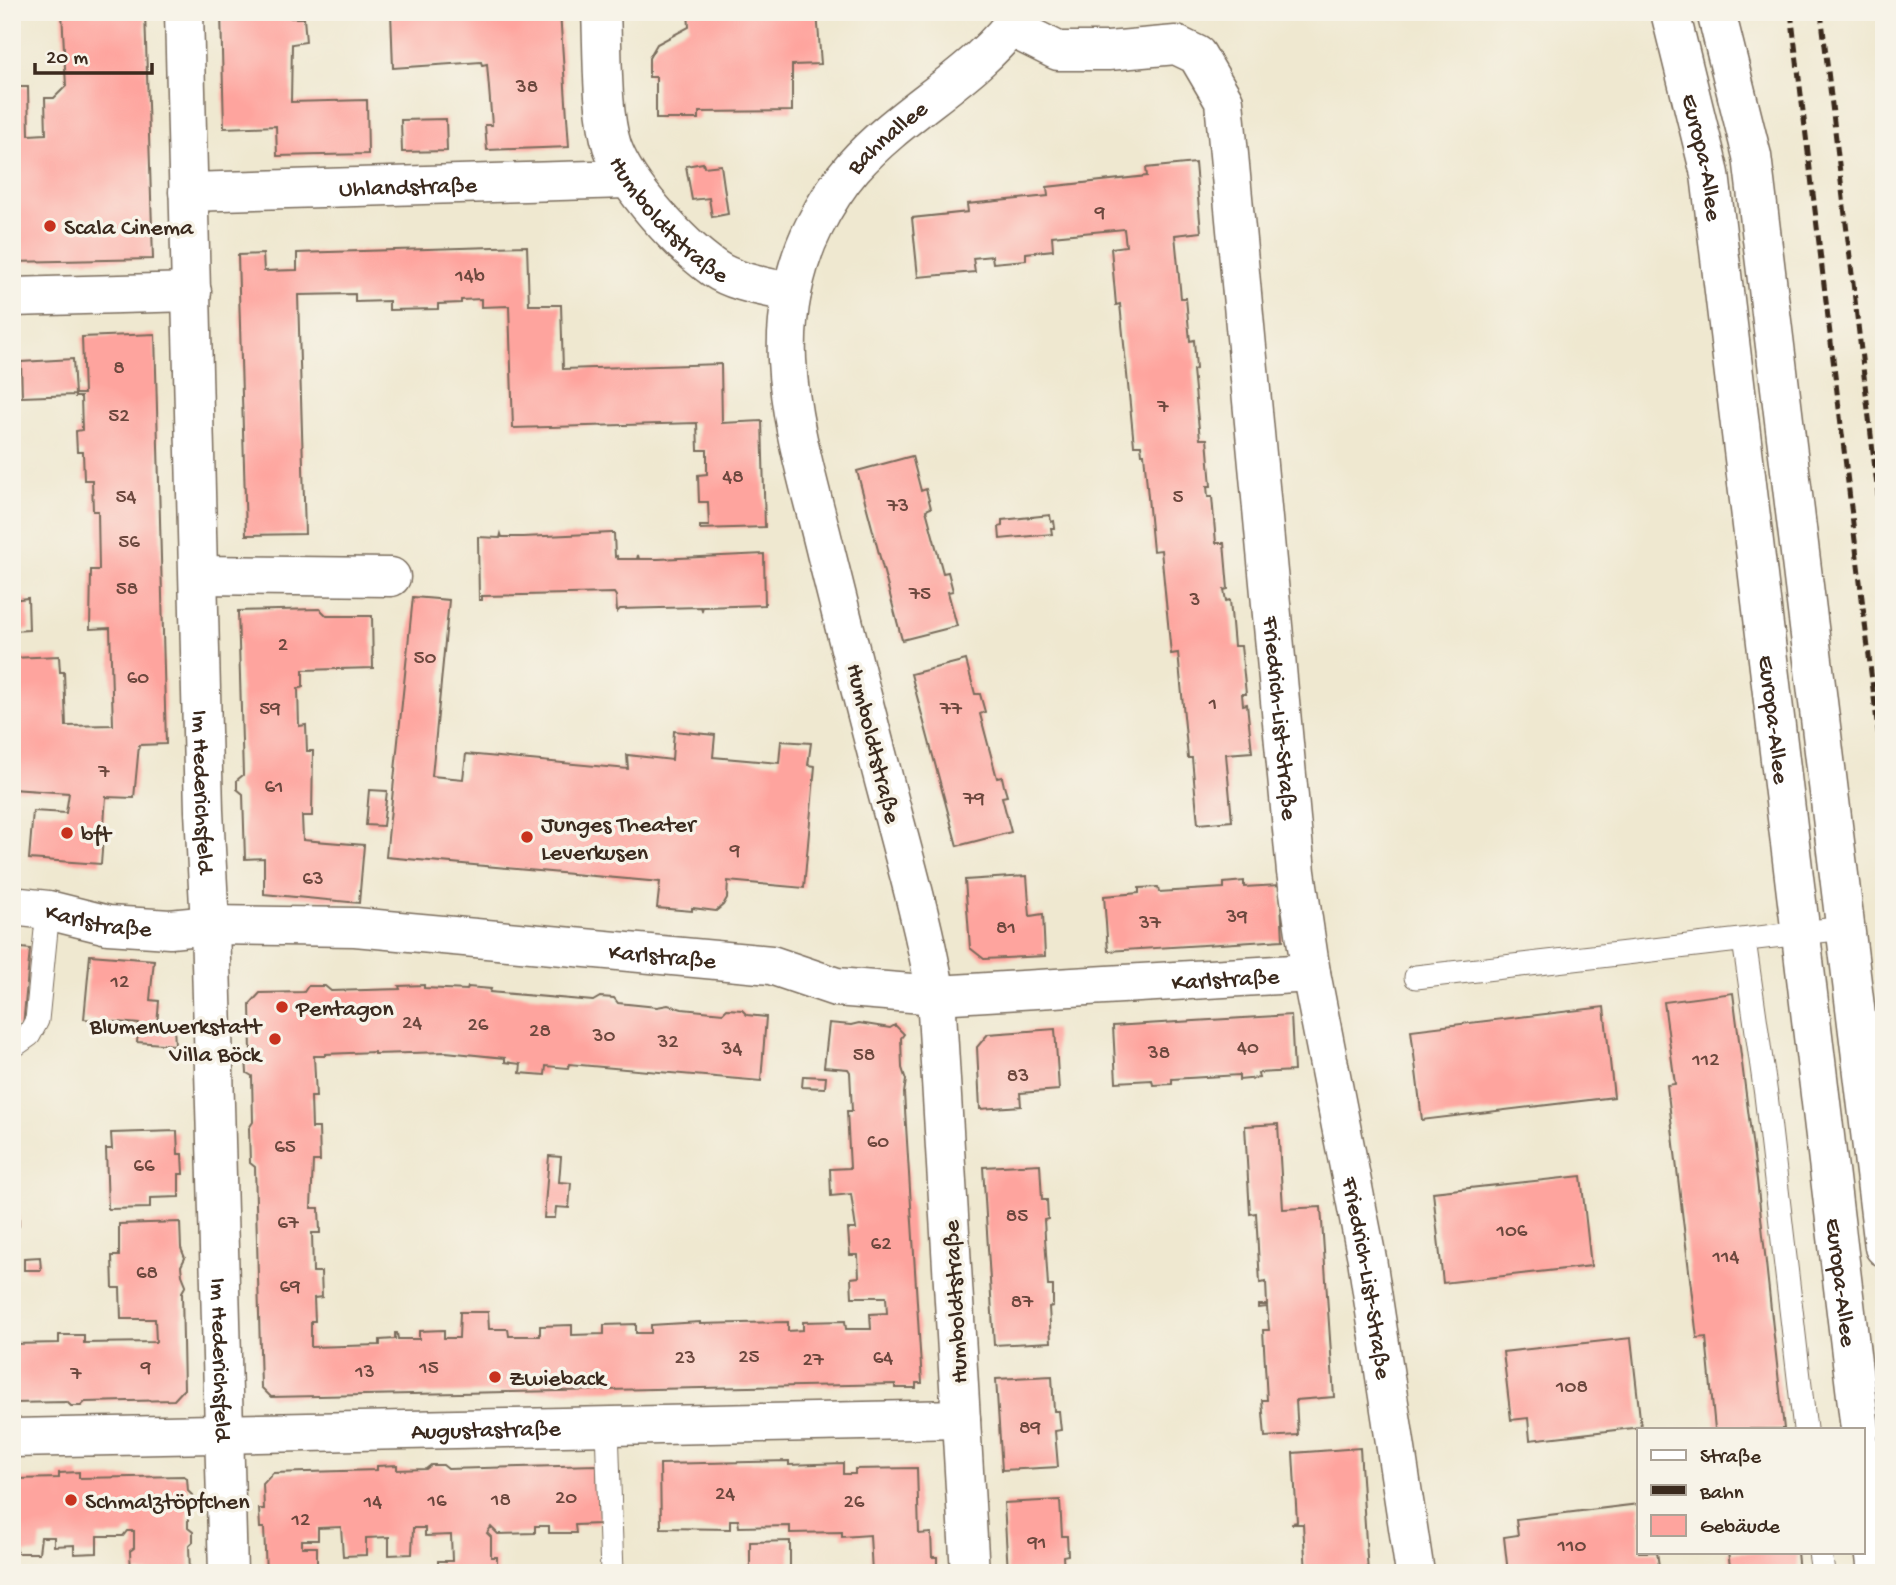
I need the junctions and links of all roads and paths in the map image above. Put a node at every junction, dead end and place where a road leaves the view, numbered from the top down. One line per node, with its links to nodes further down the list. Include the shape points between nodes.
1 (184, 12): 7 (street, Im Hederichsfeld)
2 (600, 12): 6 (street, Humboldtstraße, via 607,120 612,146)
3 (1670, 12): 16 (street, Europa-Allee, via 1710,174)
4 (1716, 12): 15 (street, Europa-Allee, via 1752,156)
5 (1017, 20): 9 (street, Bahnallee, via 959,79 852,167 814,227); 18 (street, Friedrich-List-Straße, via 1058,51 1176,45 1197,55 1224,101 1296,872)
6 (627, 179): 7 (street, Uhlandstraße); 9 (street, Humboldtstraße, via 670,228 716,270)
7 (188, 192): 8 (street, Im Hederichsfeld)
8 (192, 292): 10 (street); 11 (street, Im Hederichsfeld)
9 (792, 293): 20 (street, Humboldtstraße, via 787,359 794,421 926,933)
10 (15, 297)
11 (199, 575): 12 (street); 14 (street, Im Hederichsfeld)
12 (391, 577)
13 (30, 908): 14 (street, Karlstraße, via 108,926); 21 (lane, via 37,1020 29,1035)
14 (210, 926): 20 (street, Karlstraße, via 355,928 771,965 836,987); 27 (street, Im Hederichsfeld)
15 (1845, 928): 16 (lane); 22 (street, Europa-Allee)
16 (1800, 933): 17 (lane); 26 (street, Europa-Allee)
17 (1744, 940): 19 (lane); 25 (lane)
18 (1311, 974): 20 (street, Karlstraße); 34 (street, Friedrich-List-Straße, via 1367,1259)
19 (1416, 977)
20 (936, 995): 23 (street, Humboldtstraße)
21 (12, 1047)
22 (1884, 1247)
23 (961, 1419): 24 (street, Augustastraße); 33 (street, Humboldtstraße)
24 (607, 1427): 27 (street, Augustastraße); 32 (lane)
25 (1805, 1428)
26 (1860, 1428)
27 (224, 1435): 28 (street, Augustastraße); 31 (street, Im Hederichsfeld)
28 (12, 1438)
29 (1864, 1462): 36 (street)
30 (1820, 1554): 35 (lane)
31 (228, 1573)
32 (612, 1573)
33 (970, 1573)
34 (1415, 1573)
35 (1823, 1573)
36 (1877, 1573)

